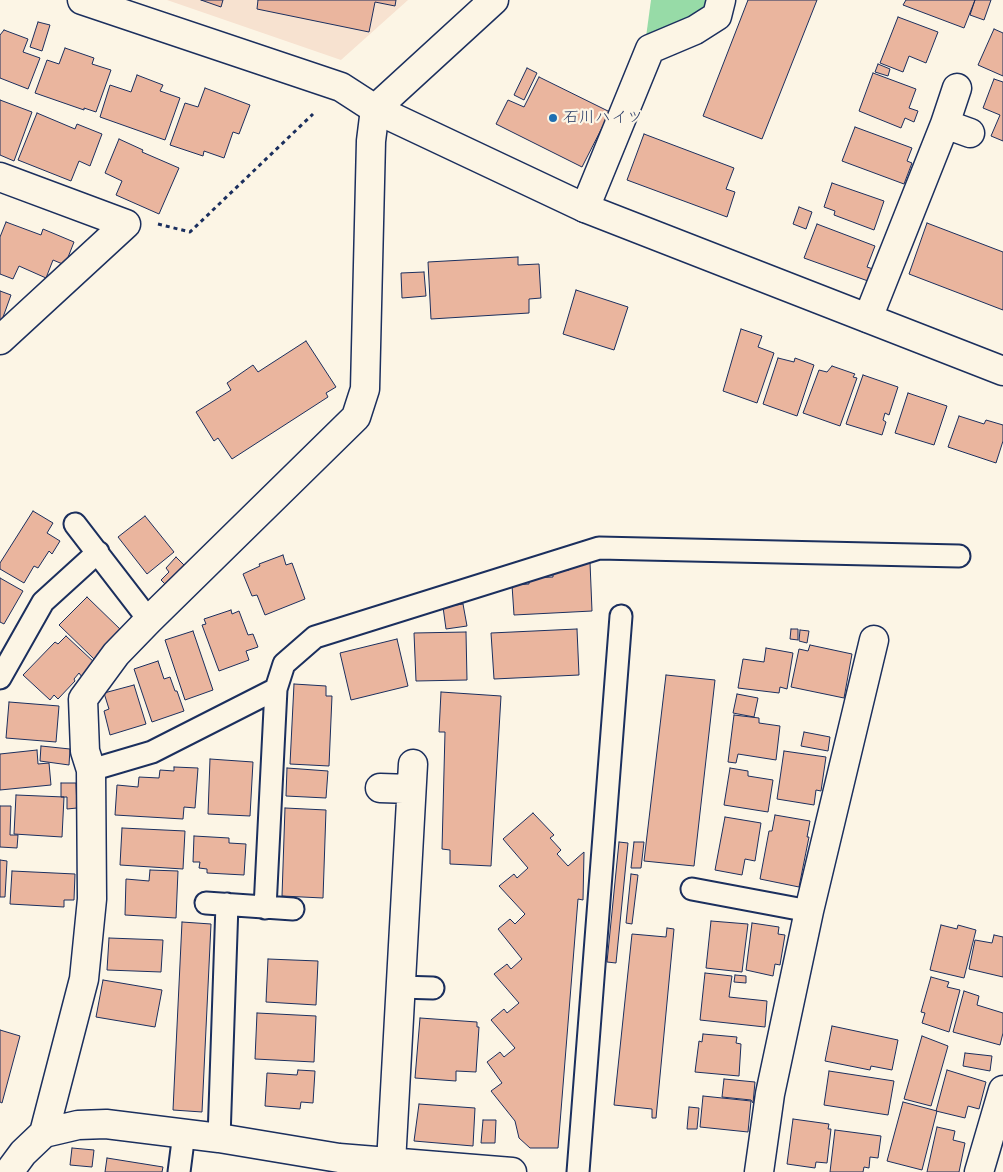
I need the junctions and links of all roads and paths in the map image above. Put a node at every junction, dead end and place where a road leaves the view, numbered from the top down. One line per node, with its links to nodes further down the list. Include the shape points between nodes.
1 (82, 0): 4 (street)
2 (494, 0): 6 (street)
3 (721, 0): 8 (street, via 717,16 695,30 650,49)
4 (341, 87): 6 (street); 9 (path, via 190,232 139,219)
5 (957, 88): 10 (street, via 958,129)
6 (376, 109): 8 (street); 17 (street, via 371,140 365,389 356,417)
7 (0, 177): 9 (street)
8 (585, 208): 10 (street)
9 (126, 224): 11 (street)
10 (868, 318): 12 (street)
11 (0, 340)
12 (1003, 370)
13 (75, 524): 14 (lane)
14 (98, 552): 17 (lane); 19 (lane, via 43,602)
15 (959, 556): 21 (lane, via 599,548 315,637 284,664)
16 (621, 616): 39 (lane)
17 (149, 620): 22 (street, via 116,654 83,699 85,751)
18 (874, 640): 27 (street)
19 (5, 656): 20 (lane)
20 (0, 678)
21 (276, 689): 22 (lane, via 152,752); 25 (lane)
22 (91, 770): 31 (street, via 92,898 84,978)
23 (380, 788): 28 (street, via 412,776)
24 (692, 889): 27 (lane)
25 (265, 908): 26 (lane); 33 (lane, via 216,904)
26 (293, 909)
27 (809, 911): 40 (street, via 770,1094)
28 (400, 987): 29 (lane); 34 (street)
29 (433, 988)
30 (1003, 1090): 41 (street)
31 (44, 1133): 32 (street, via 106,1124); 36 (street)
32 (184, 1133): 33 (street); 37 (lane)
33 (219, 1138): 35 (street)
34 (391, 1163): 35 (street); 38 (street)
35 (338, 1165)
36 (8, 1172)
37 (179, 1172)
38 (512, 1172)
39 (578, 1172)
40 (759, 1172)
41 (979, 1172)

